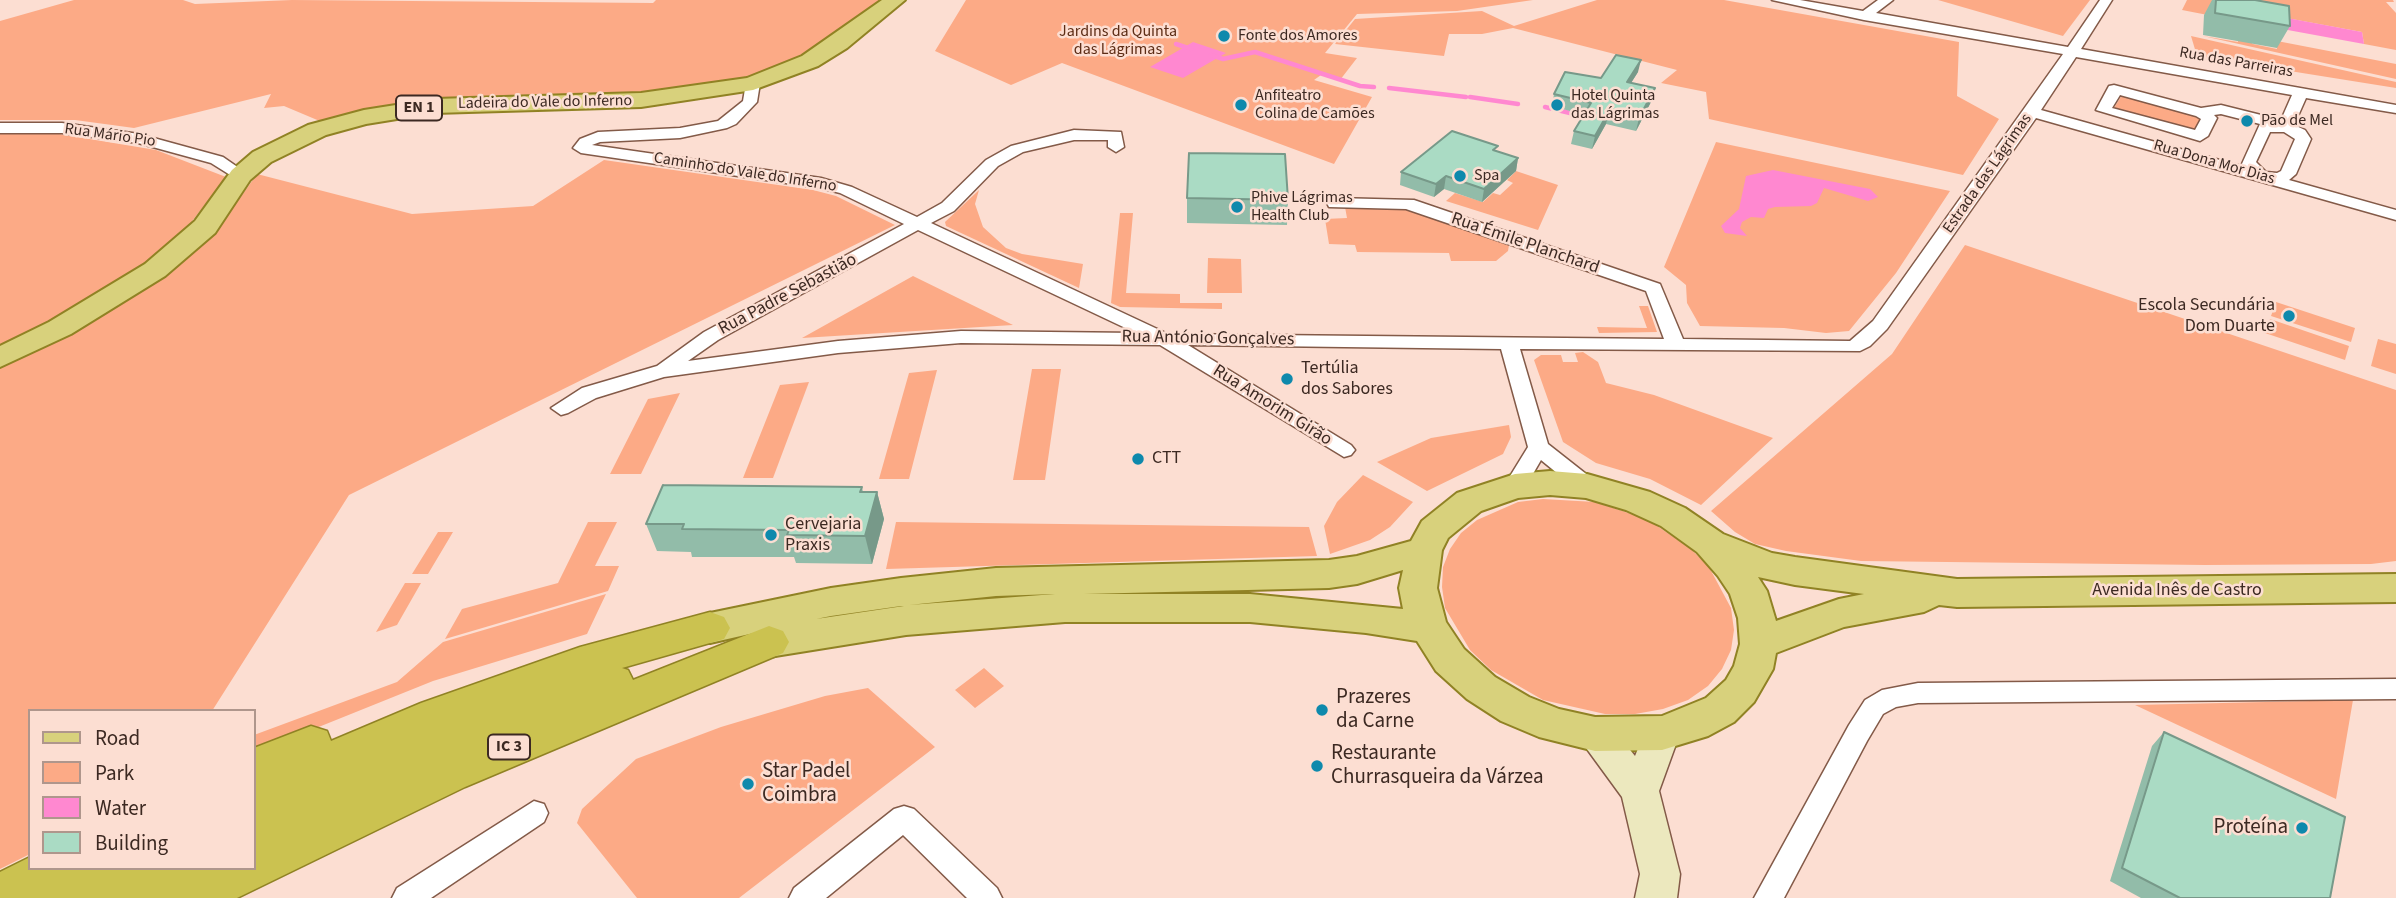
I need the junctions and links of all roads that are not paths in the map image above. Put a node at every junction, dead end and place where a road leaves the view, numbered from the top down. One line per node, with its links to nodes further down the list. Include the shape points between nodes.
1 (895, 0): 7 (main road, Ladeira do Vale do Inferno / EN 1, via 810,61)
2 (1778, 0): 5 (street, Rua das Parreiras)
3 (1887, 0): 5 (street)
4 (2106, 0): 6 (street, Estrada das Lágrimas)
5 (1864, 16): 6 (street, Rua das Parreiras)
6 (2071, 52): 8 (street, Rua das Parreiras); 10 (street, Estrada das Lágrimas)
7 (753, 83): 15 (main road, Ladeira do Vale do Inferno / EN 1, via 641,100 401,110 317,130); 21 (street, Caminho do Vale do Inferno, via 750,102 738,115 710,129 598,137 581,148 821,183 846,190)
8 (2301, 92): 9 (street, Rua das Parreiras); 12 (street)
9 (2396, 109)
10 (2032, 112): 18 (street, Rua Dona Mor Dias); 23 (street, Estrada das Lágrimas, via 1880,325)
11 (2201, 113): 11 (street, via 2209,118 2200,136 2103,110 2113,92); 12 (street, via 2221,109)
12 (2286, 127): 18 (street, via 2265,127 2248,162); 18 (street, via 2303,139 2288,174)
13 (0, 128): 16 (street, Rua Mário Pio, via 62,128 126,137)
14 (1115, 147): 21 (street, Rua Padre Sebastião, via 1116,135 1074,135 1017,149 992,163 948,207)
15 (262, 157): 16 (street); 17 (main road, Ladeira do Vale do Inferno / EN 1)
16 (217, 160): 17 (street)
17 (240, 175): 26 (main road, Ladeira do Vale do Inferno / EN 1, via 205,227 155,270 60,328)
18 (2262, 177): 20 (street, Rua Dona Mor Dias)
19 (1335, 203): 25 (street, Rua Émile Planchard, via 1408,204 1654,288)
20 (2396, 215)
21 (918, 225): 22 (street, Caminho do Vale do Inferno); 27 (street, Rua Padre Sebastião, via 710,336)
22 (1164, 339): 24 (street, Rua António Gonçalves); 27 (street, Rua António Gonçalves, via 961,337 851,346); 30 (street, Rua Amorim Girão)
23 (1863, 342): 25 (street, Rua António Gonçalves, via 1853,347)
24 (1509, 344): 25 (street, Rua António Gonçalves); 29 (street)
25 (1675, 345)
26 (0, 358)
27 (663, 371): 28 (street, Rua António Gonçalves, via 589,393)
28 (561, 408)
29 (1538, 447): 31 (street); 32 (street)
30 (1345, 450)
31 (1515, 486): 32 (main road); 34 (main road, via 1469,502 1435,530)
32 (1587, 486): 33 (main road, via 1673,517)
33 (1710, 543): 36 (main road, Avenida Inês de Castro, via 1776,568); 40 (main road, via 1748,591)
34 (1424, 550): 37 (main road, via 1329,574 1068,579 928,589 831,602); 38 (main road, via 1418,588)
35 (2396, 587): 36 (main road, Avenida Inês de Castro)
36 (1957, 593): 40 (main road, Avenida Inês de Castro, via 1839,613)
37 (710, 628): 41 (highway)
38 (1429, 628): 39 (main road, via 1250,608 1065,608 906,620); 44 (main road, via 1450,660 1481,688 1554,725)
39 (769, 642): 49 (highway, IC 3, via 642,673 533,709 370,776); 50 (highway, IC 3, via 449,773)
40 (1759, 644): 43 (main road, via 1753,669 1740,691 1720,710)
41 (595, 659): 45 (highway, via 433,694); 47 (highway, via 436,715)
42 (2396, 689): 63 (street, via 1918,694 1891,698 1874,707 1858,733)
43 (1662, 733): 44 (main road); 46 (main road)
44 (1594, 734): 46 (main road)
45 (256, 767)
46 (1640, 791): 62 (main road, via 1660,874)
47 (256, 794)
48 (534, 813): 59 (street)
49 (256, 831)
50 (256, 864)
51 (50, 870): 55 (highway)
52 (110, 870): 56 (highway)
53 (176, 870): 57 (highway)
54 (244, 870): 58 (highway)
55 (0, 897)
56 (60, 898)
57 (127, 898)
58 (190, 898)
59 (407, 898)
60 (804, 898): 61 (street, via 904,818)
61 (987, 898)
62 (1656, 898)
63 (1769, 898)

